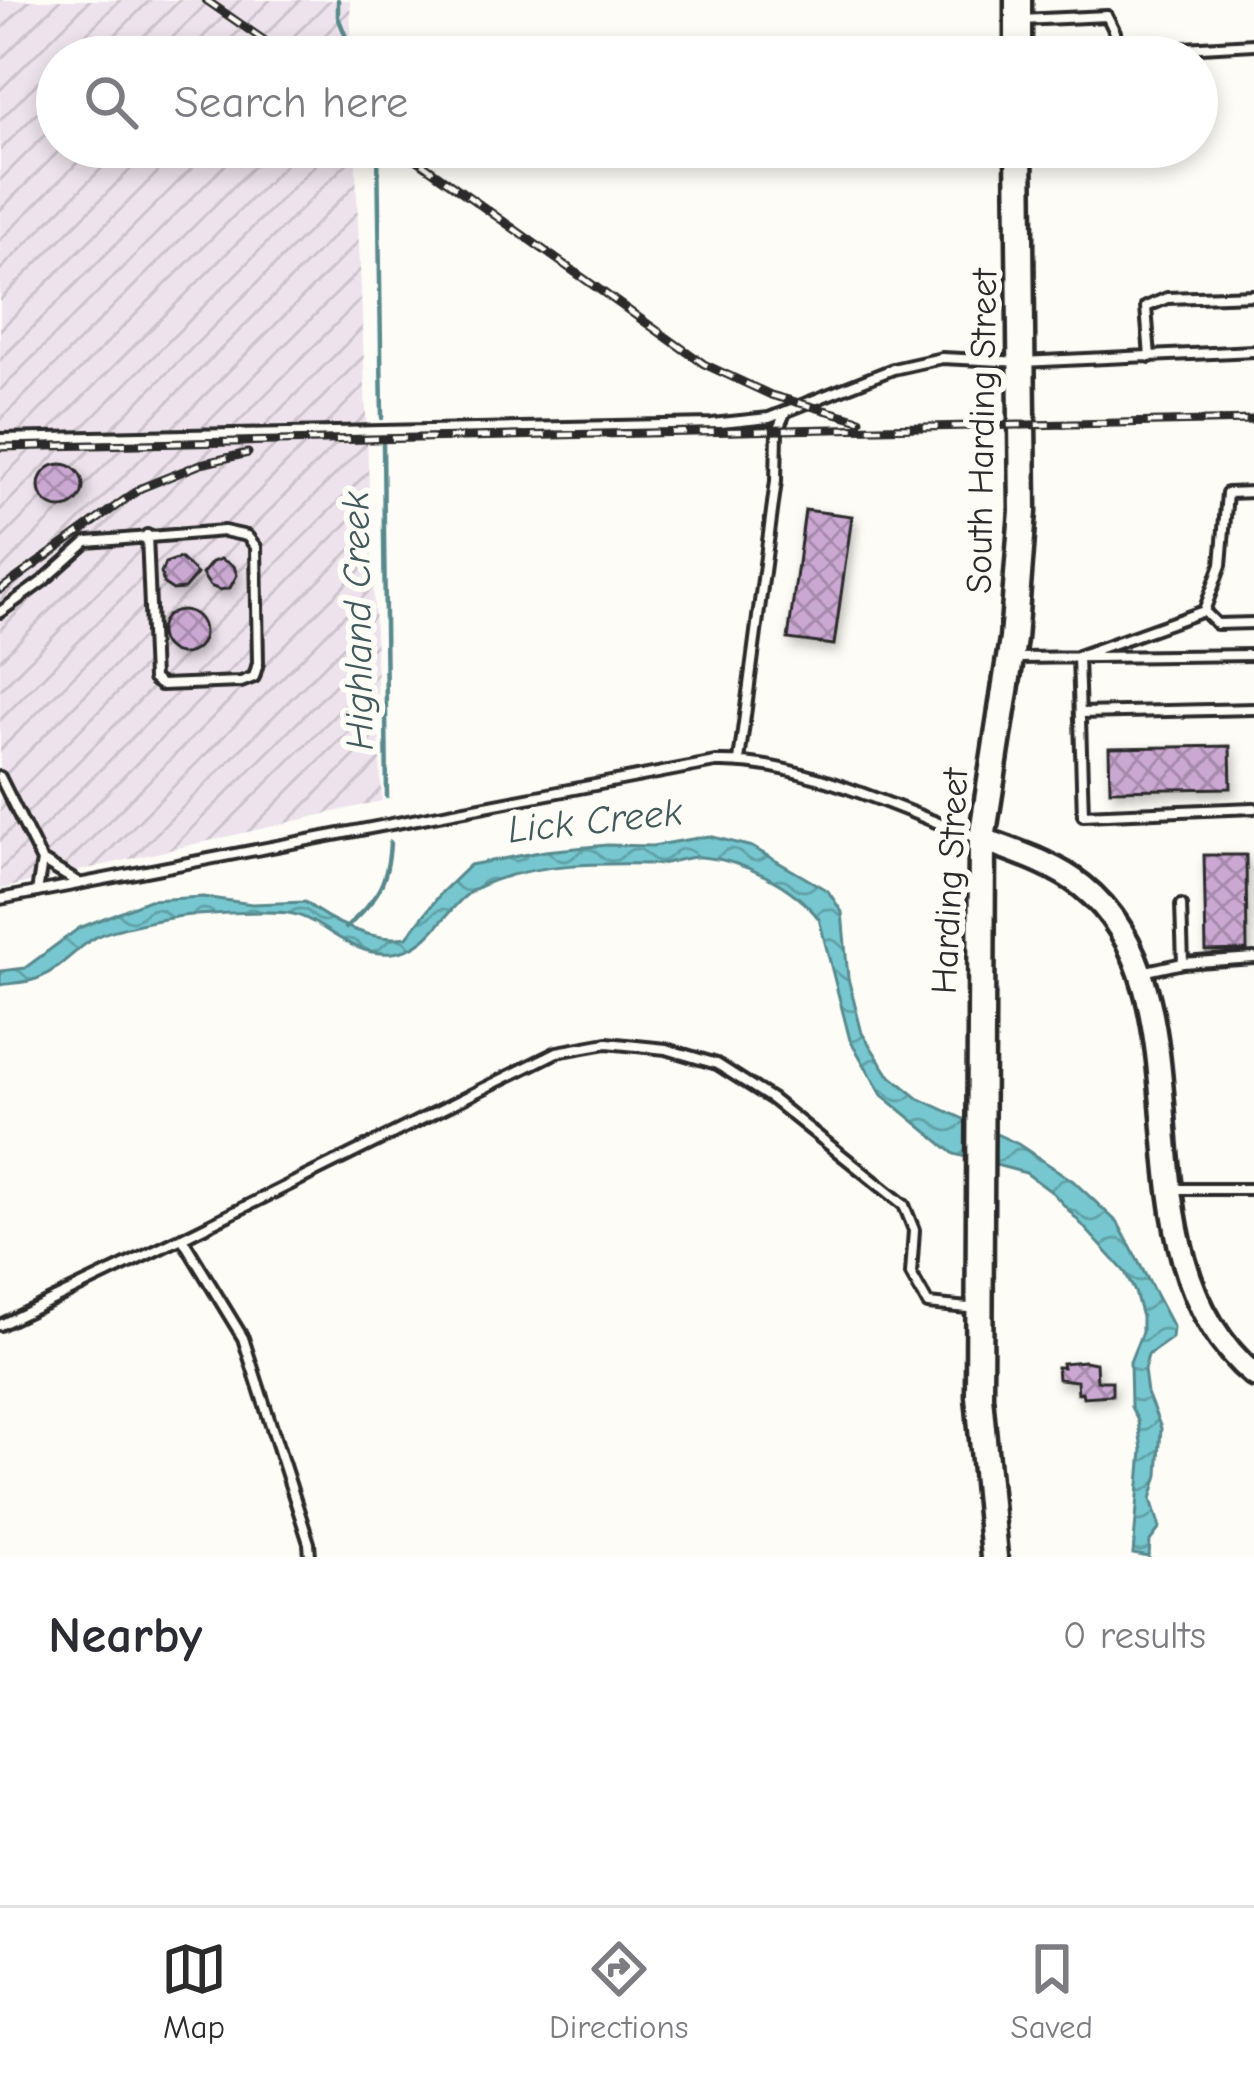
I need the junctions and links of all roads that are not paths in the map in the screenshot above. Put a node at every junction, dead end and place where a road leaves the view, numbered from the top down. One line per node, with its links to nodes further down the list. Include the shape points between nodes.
1 (1018, 10): 2 (lane, via 1107,16)
2 (1114, 36)
3 (1254, 44): 4 (lane)
4 (1218, 46)
5 (1019, 168): 9 (main road, South Harding Street)
6 (1254, 296): 8 (lane, via 1167,298 1147,307)
7 (1254, 351): 8 (lane)
8 (1150, 357): 9 (lane)
9 (1022, 362): 10 (lane, via 942,358); 19 (main road, South Harding Street, via 1023,511)
10 (785, 412): 11 (lane, via 712,424); 23 (lane)
11 (0, 439)
12 (1254, 491): 14 (lane, via 1227,493 1221,565)
13 (147, 535): 13 (lane, via 224,531 256,547 254,677 161,685 152,679); 15 (lane, via 87,542)
14 (1204, 611): 16 (lane, via 1216,624); 18 (lane)
15 (0, 612)
16 (1254, 623)
17 (1254, 655): 18 (lane)
18 (1078, 656): 19 (lane); 21 (lane)
19 (1010, 658): 22 (main road, South Harding Street)
20 (1254, 709): 21 (lane)
21 (1080, 712): 25 (lane, via 1083,814)
22 (1000, 716): 26 (main road, Harding Street)
23 (739, 761): 26 (lane, via 835,785); 28 (lane)
24 (0, 777): 27 (lane)
25 (1254, 808)
26 (982, 839): 34 (main road, via 1084,887 1116,923); 38 (main road, Harding Street)
27 (42, 861): 28 (lane); 29 (lane)
28 (80, 884): 29 (lane)
29 (37, 892): 30 (lane)
30 (0, 899)
31 (1181, 905): 33 (lane)
32 (1254, 958): 33 (lane)
33 (1183, 963): 34 (lane)
34 (1141, 972): 35 (main road)
35 (1172, 1189): 36 (lane); 40 (main road, via 1195,1300)
36 (1254, 1189)
37 (182, 1238): 38 (lane, via 556,1052 607,1043 717,1064 772,1099 904,1204 914,1230 911,1274 928,1304); 39 (lane); 41 (lane, via 243,1338)
38 (978, 1309): 42 (main road, via 981,1450)
39 (0, 1325)
40 (1254, 1375)
41 (310, 1557)
42 (994, 1557)

